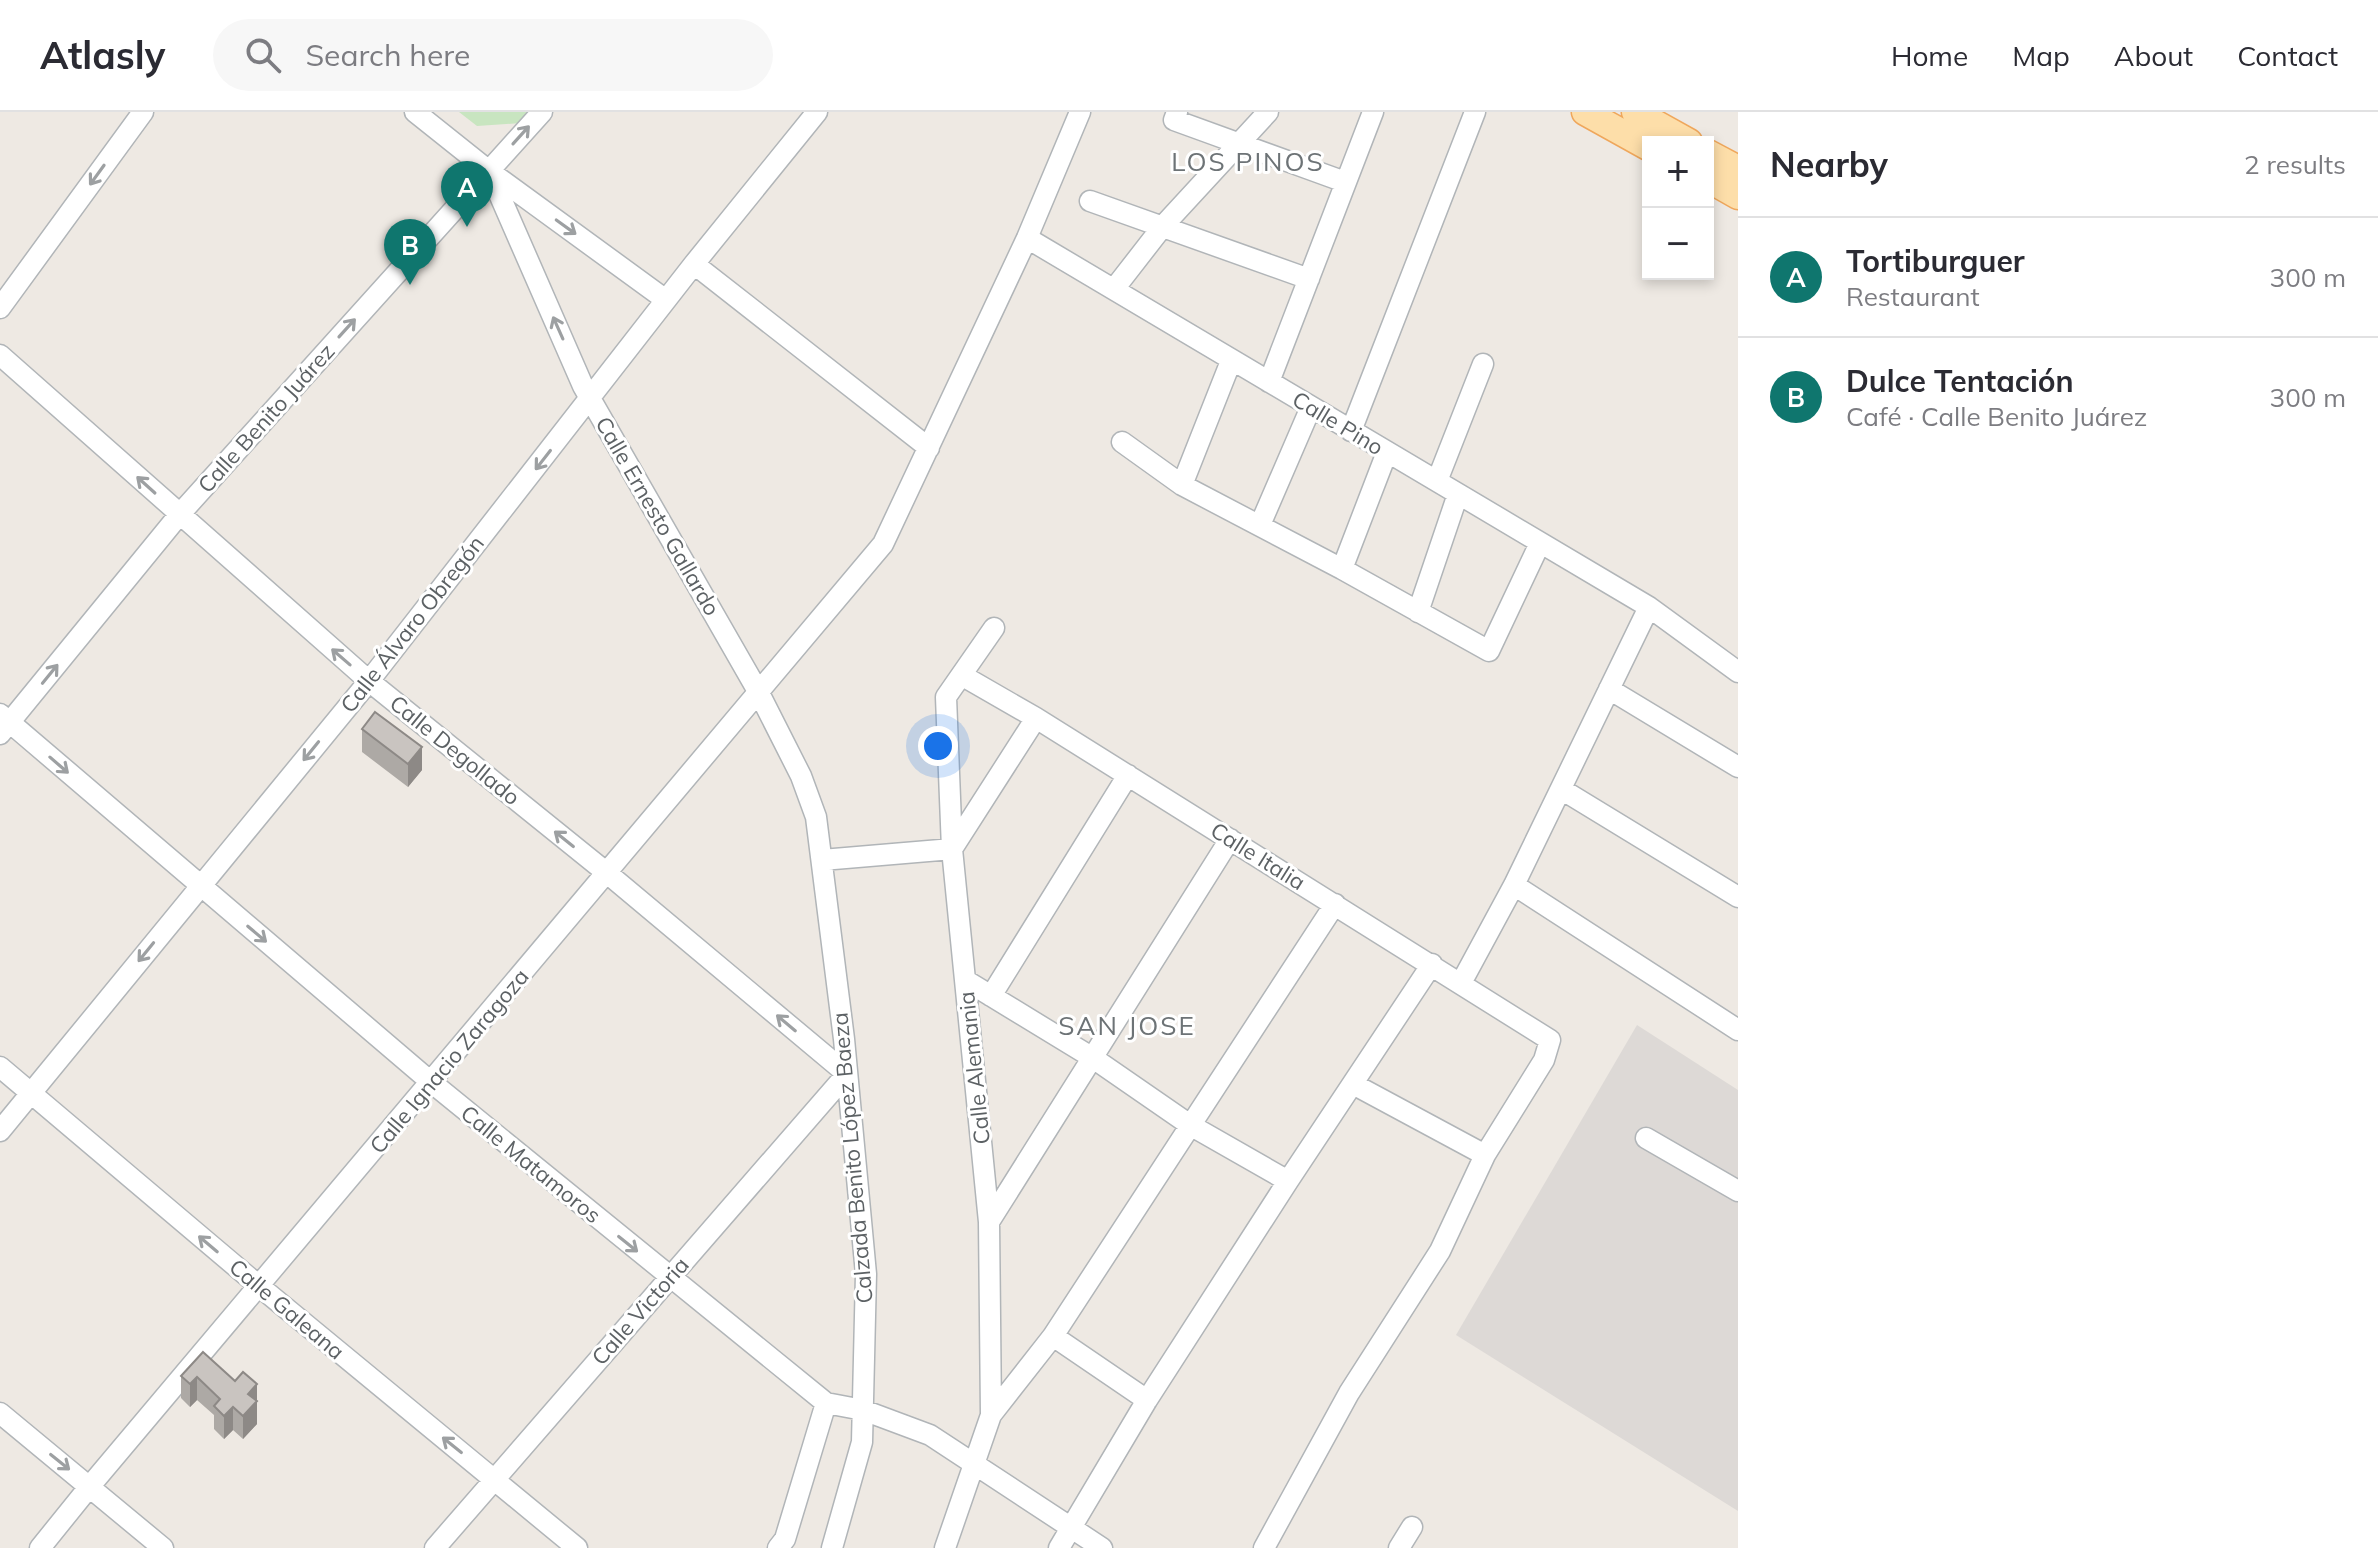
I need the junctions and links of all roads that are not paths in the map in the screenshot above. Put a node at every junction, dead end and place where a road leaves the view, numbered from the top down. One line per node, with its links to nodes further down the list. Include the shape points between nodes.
1 (143, 112): 28 (street, one-way to 28)
2 (415, 112): 17 (street)
3 (542, 112): 17 (street, Calle Benito Juárez, one-way to 3)
4 (817, 112): 24 (street, Calle Álvaro Obregón)
5 (1080, 112): 23 (street, Calle Ignacio Zaragoza)
6 (1177, 112): 14 (street, via 1174,120)
7 (1268, 112): 14 (street)
8 (1373, 112): 18 (street)
9 (1475, 112): 35 (street)
10 (1585, 112): 13 (main road)
11 (1635, 112): 12 (main road)
12 (1678, 136)
13 (1642, 144)
14 (1239, 145): 18 (street); 22 (street)
15 (1714, 156): 16 (main road)
16 (1738, 169)
17 (489, 171): 27 (street, one-way to 27); 33 (street, Calle Ernesto Gallardo, one-way to 17); 42 (street, Calle Benito Juárez, one-way to 17)
18 (1345, 182): 25 (street)
19 (1714, 182): 20 (main road)
20 (1738, 196)
21 (1090, 201): 22 (street)
22 (1163, 226): 25 (street); 26 (street)
23 (1027, 238): 26 (street, Calle Pino); 37 (street, Calle Ignacio Zaragoza)
24 (694, 264): 27 (street, Calle Álvaro Obregón); 37 (street)
25 (1309, 279): 32 (street)
26 (1114, 289): 30 (street, Calle Pino)
27 (666, 300): 33 (street, Calle Álvaro Obregón)
28 (0, 308)
29 (0, 355): 42 (street, Calle Degollado, one-way to 29)
30 (1231, 361): 32 (street, Calle Pino); 40 (street)
31 (1483, 364): 39 (street)
32 (1269, 382): 34 (street, Calle Pino)
33 (591, 399): 51 (street, Calle Álvaro Obregón, one-way to 51); 53 (street, Calle Ernesto Gallardo)
34 (1311, 407): 35 (street, Calle Pino); 43 (street)
35 (1351, 431): 38 (street, Calle Pino)
36 (1122, 442): 40 (street)
37 (929, 448): 53 (street, Calle Ignacio Zaragoza, via 883,544)
38 (1387, 452): 39 (street, Calle Pino); 45 (street)
39 (1437, 481): 41 (street, Calle Pino)
40 (1182, 485): 43 (street)
41 (1458, 494): 44 (street, Calle Pino); 47 (street)
42 (179, 515): 51 (street, Calle Degollado, one-way to 42); 55 (street, Calle Benito Juárez, one-way to 42)
43 (1260, 525): 45 (street)
44 (1540, 543): 46 (street, Calle Pino); 47 (street, via 1489,651)
45 (1342, 569): 47 (street)
46 (1649, 607): 49 (street, Calle Pino); 52 (street)
47 (1418, 612)
48 (994, 628): 50 (street, Calle Alemania)
49 (1738, 672)
50 (963, 676): 54 (street, Calle Italia); 60 (street, Calle Alemania, via 946,697)
51 (369, 681): 62 (street, Calle Degollado, one-way to 51); 64 (street, Calle Álvaro Obregón, one-way to 64)
52 (1609, 689): 56 (street); 58 (street)
53 (759, 693): 61 (street, Calle Ernesto Gallardo, via 810,796); 62 (street, Calle Ignacio Zaragoza)
54 (1036, 718): 57 (street, Calle Italia); 60 (street)
55 (3, 723): 64 (street, Calle Matamoros, one-way to 64)
56 (1738, 767)
57 (1128, 775): 59 (street, Calle Italia); 70 (street)
58 (1561, 789): 63 (street); 65 (street)
59 (1230, 839): 66 (street, Calle Italia); 72 (street)
60 (952, 849): 61 (street); 68 (street, Calle Alemania)
61 (822, 860): 74 (street, Calzada Benito López Baeza)
62 (607, 873): 74 (street, Calle Degollado, one-way to 62); 75 (street, Calle Ignacio Zaragoza)
63 (1514, 885): 69 (street); 71 (street)
64 (200, 886): 75 (street, Calle Matamoros, one-way to 75); 77 (street, Calle Álvaro Obregón, one-way to 77)
65 (1738, 897)
66 (1335, 904): 67 (street, Calle Italia); 78 (street)
67 (1432, 964): 69 (street, Calle Italia); 76 (street)
68 (965, 980): 70 (street); 84 (street, Calle Alemania)
69 (1461, 983): 81 (street, Calle Italia, via 1550,1040 1544,1060)
70 (991, 996): 72 (street)
71 (1735, 1022)
72 (1093, 1058): 78 (street); 84 (street)
73 (0, 1067): 77 (street, Calle Galeana)
74 (846, 1074): 85 (street, Calle Victoria); 90 (street, Calzada Benito López Baeza, via 866,1274)
75 (431, 1082): 85 (street, Calle Matamoros, one-way to 85); 86 (street, Calle Ignacio Zaragoza)
76 (1353, 1084): 81 (street); 82 (street)
77 (31, 1094): 79 (street, Calle Álvaro Obregón); 86 (street, Calle Galeana, one-way to 77)
78 (1190, 1125): 82 (street); 87 (street)
79 (0, 1131)
80 (1646, 1138): 83 (street)
81 (1485, 1155): 107 (street, via 1440,1251 1349,1393)
82 (1288, 1181): 88 (street)
83 (1738, 1191)
84 (989, 1222): 92 (street, Calle Alemania)
85 (669, 1278): 89 (street, Calle Matamoros); 94 (street, Calle Victoria)
86 (259, 1286): 94 (street, Calle Galeana, one-way to 86); 95 (street, Calle Ignacio Zaragoza)
87 (1053, 1336): 88 (street); 92 (street)
88 (1147, 1400): 96 (street)
89 (826, 1403): 90 (street, Calle Matamoros); 102 (street)
90 (863, 1410): 93 (street, Calle Matamoros, via 930,1435); 103 (street, Calzada Benito López Baeza, via 862,1442)
91 (0, 1413): 95 (street, one-way to 95)
92 (991, 1415): 93 (street, Calle Alemania)
93 (976, 1465): 96 (street, Calle Matamoros); 104 (street, Calle Alemania)
94 (494, 1480): 100 (street, Calle Victoria); 101 (street, Calle Galeana)
95 (90, 1486): 98 (street, Calle Ignacio Zaragoza); 99 (street)
96 (1070, 1527): 105 (street); 106 (street, Calle Matamoros)
97 (1412, 1527): 108 (street)
98 (40, 1548)
99 (163, 1548)
100 (435, 1548)
101 (577, 1548)
102 (778, 1548)
103 (832, 1548)
104 (945, 1548)
105 (1059, 1548)
106 (1102, 1548)
107 (1264, 1548)
108 (1399, 1548)

